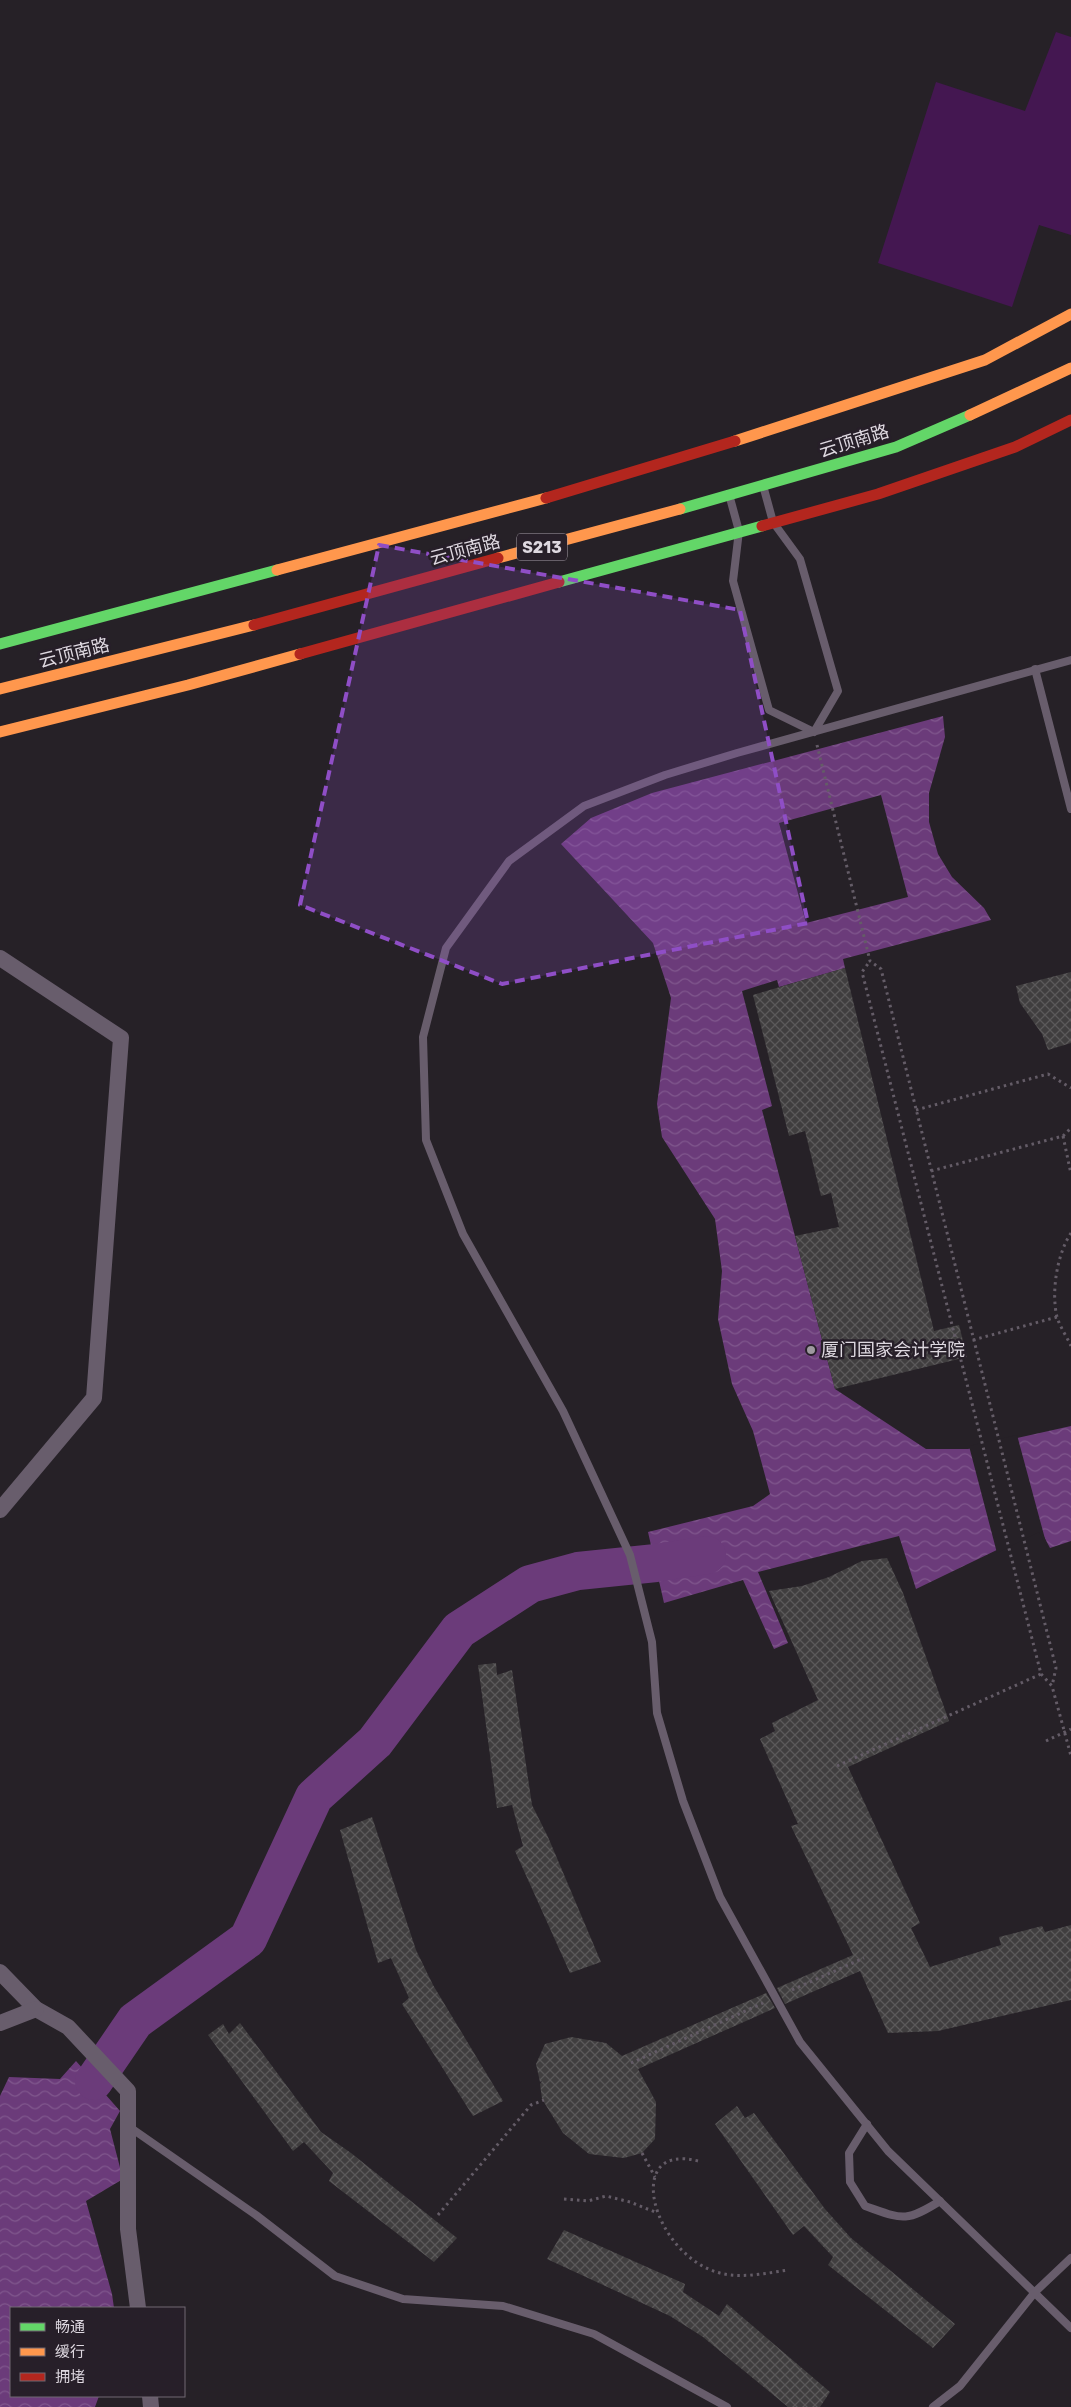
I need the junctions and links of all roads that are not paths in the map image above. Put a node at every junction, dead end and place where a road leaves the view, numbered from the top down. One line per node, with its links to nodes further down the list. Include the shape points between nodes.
1 (1071, 314): 8 (main road, via 985,360 733,442 566,493)
2 (1071, 368): 4 (main road, 云顶南路 / S213, via 896,447)
3 (1071, 420): 6 (main road, S213, via 1015,447 906,485)
4 (763, 486): 5 (main road, 云顶南路 / S213); 6 (lane)
5 (729, 496): 7 (lane); 13 (main road, 云顶南路 / S213, via 179,650)
6 (773, 522): 7 (main road, S213); 15 (lane, via 800,559 838,691)
7 (740, 531): 12 (main road, S213); 15 (lane, via 733,581 769,710)
8 (0, 644)
9 (1071, 660): 10 (lane)
10 (1035, 669): 15 (lane); 16 (lane)
11 (184, 670): 12 (main road)
12 (188, 685): 14 (main road, S213)
13 (0, 689)
14 (0, 732)
15 (814, 732): 22 (lane, via 665,775 584,806 509,861 446,948 423,1037 426,1140 463,1234 563,1411 630,1555 652,1642 657,1713 683,1801 720,1897 800,2042)
16 (1071, 808)
17 (0, 958): 18 (street, via 121,1038 94,1398)
18 (0, 1510)
19 (0, 1972): 20 (street)
20 (36, 2009): 21 (street); 23 (street, via 68,2027 128,2091)
21 (0, 2023)
22 (867, 2124): 24 (lane, via 888,2151); 24 (lane, via 849,2153 850,2182 864,2206 900,2218 921,2213)
23 (128, 2126): 27 (street, via 128,2229); 29 (lane, via 256,2215 335,2276 403,2299 503,2306 594,2334)
24 (940, 2201): 26 (lane)
25 (1071, 2258): 26 (lane)
26 (1035, 2292): 28 (lane); 30 (lane, via 960,2386)
27 (138, 2307)
28 (1071, 2328)
29 (727, 2407)
30 (933, 2407)

